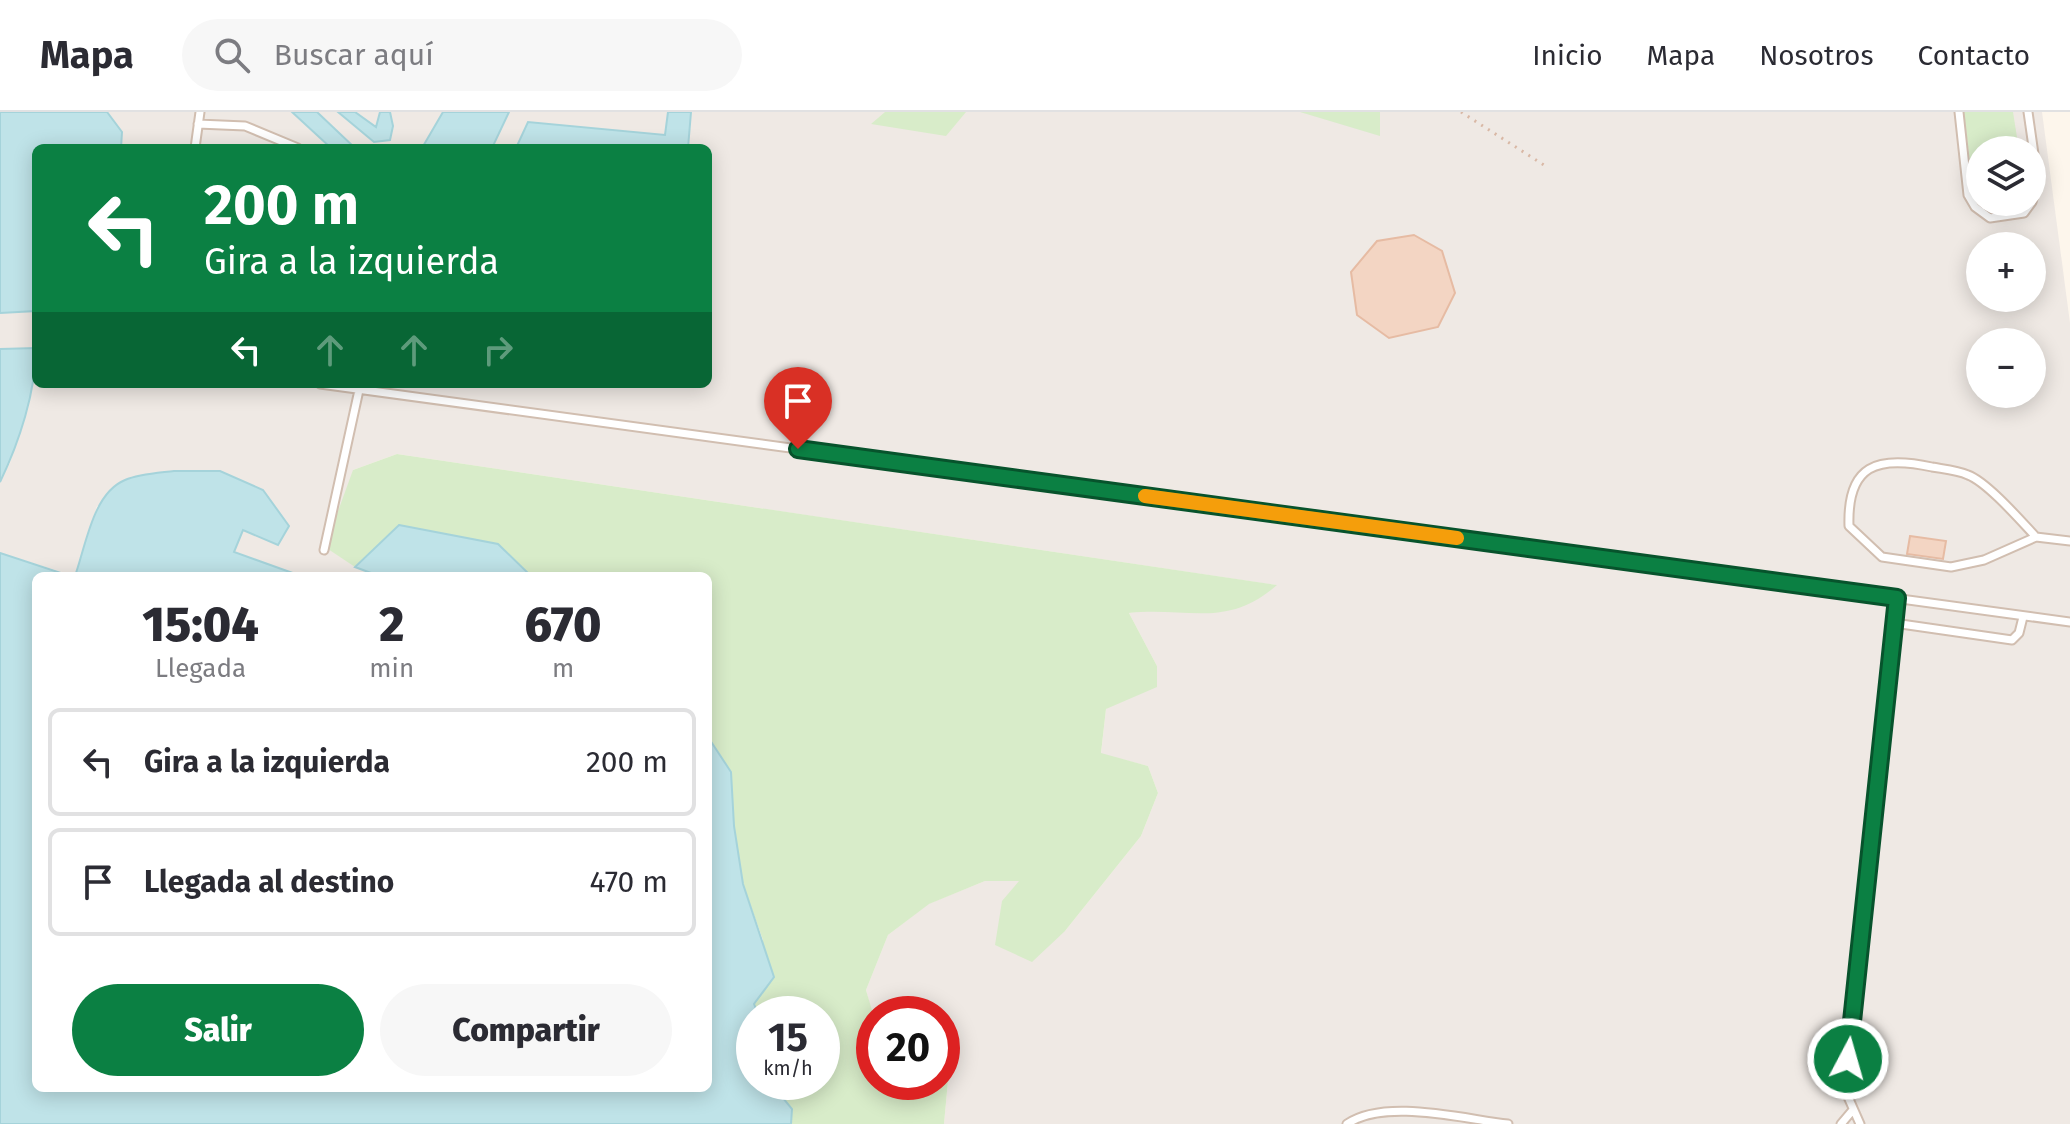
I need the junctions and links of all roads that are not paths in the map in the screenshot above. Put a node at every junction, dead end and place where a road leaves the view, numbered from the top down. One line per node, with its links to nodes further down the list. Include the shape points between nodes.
1 (200, 112): 4 (lane)
2 (1959, 112): 8 (lane)
3 (2028, 112): 5 (lane)
4 (198, 124): 6 (lane); 7 (lane, via 245,126)
5 (2031, 136)
6 (196, 144)
7 (288, 144)
8 (1966, 177)
9 (346, 388): 10 (lane)
10 (359, 390): 13 (lane); 14 (lane)
11 (2036, 537): 11 (lane, via 1970,475 1891,462 1873,466 1852,486 1849,526 1882,557 1951,567 1984,560); 12 (lane)
12 (2070, 541)
13 (324, 550)
14 (1897, 598): 15 (lane); 17 (lane)
15 (2023, 617): 16 (lane); 17 (lane, via 2012,640)
16 (2070, 622)
17 (1894, 623): 18 (lane, via 1845,1090)
18 (1852, 1111): 21 (lane); 22 (lane)
19 (1347, 1124): 20 (lane, via 1385,1110)
20 (1508, 1124)
21 (1841, 1124)
22 (1860, 1124)

